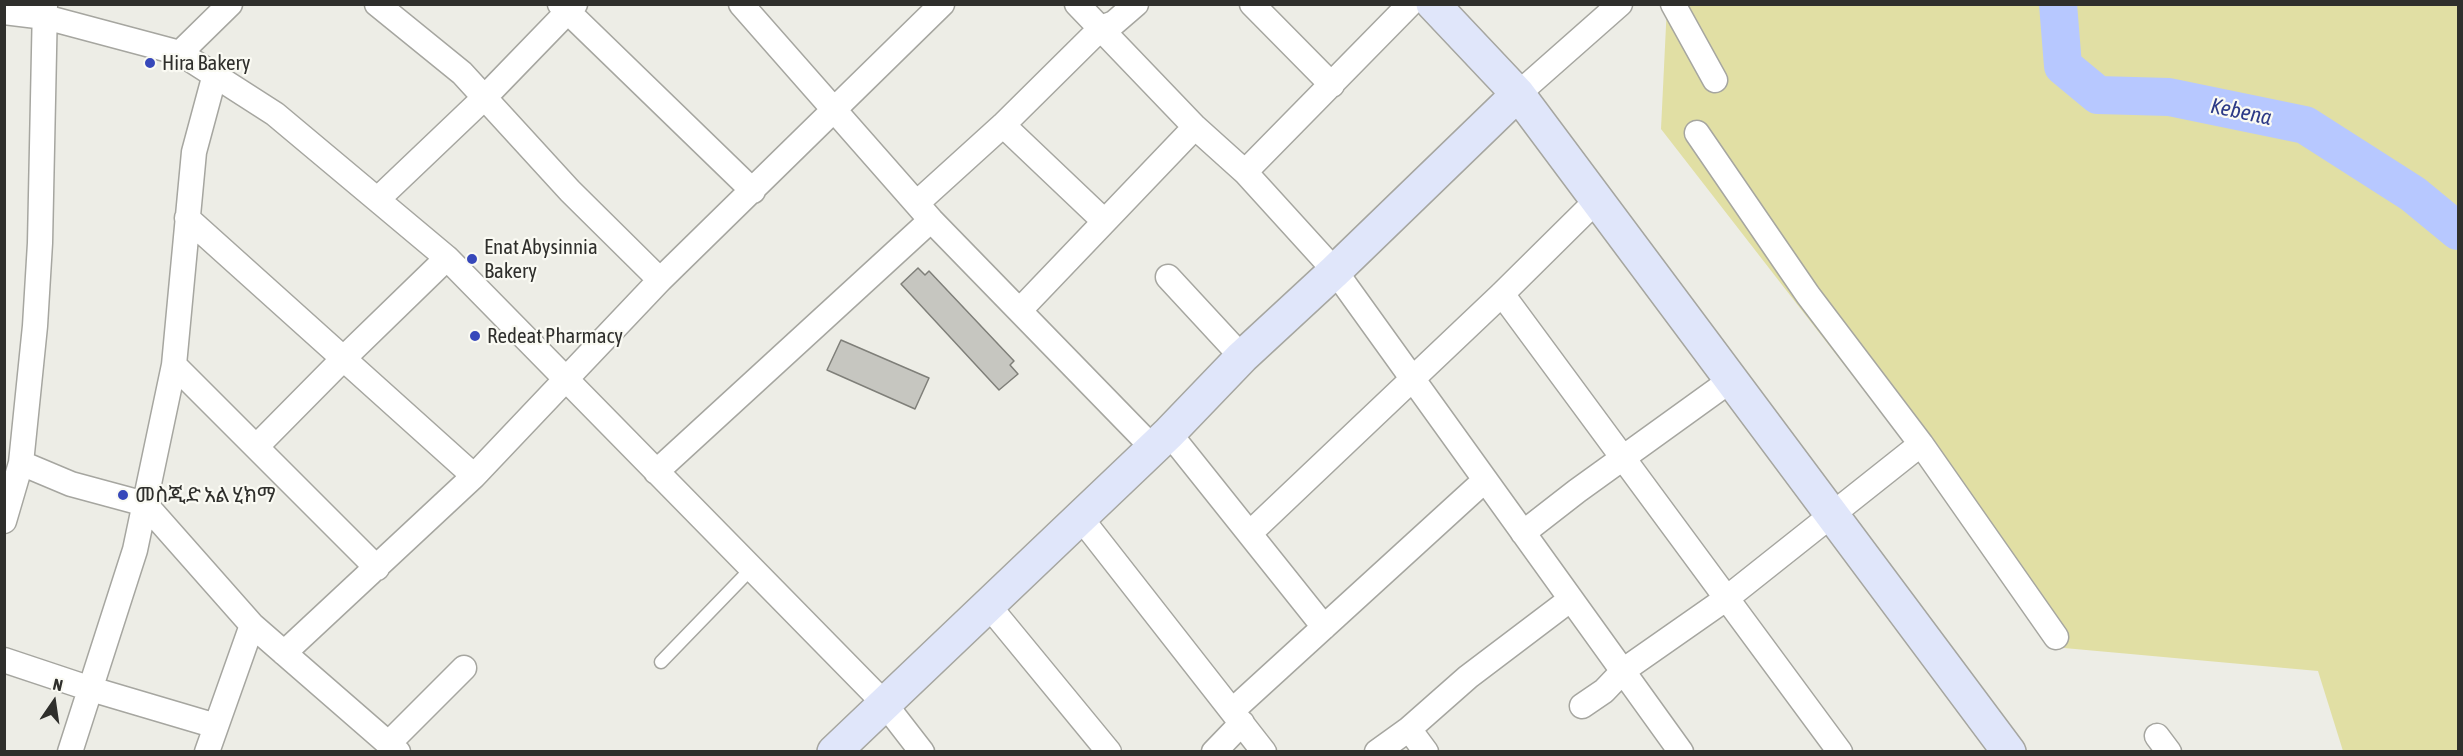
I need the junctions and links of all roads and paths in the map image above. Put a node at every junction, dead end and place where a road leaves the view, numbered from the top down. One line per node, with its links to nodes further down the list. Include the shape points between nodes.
1 (230, 4): 16 (street)
2 (377, 4): 21 (street, via 462,73)
3 (942, 4): 22 (street)
4 (1077, 4): 15 (street)
5 (1136, 4): 15 (street, via 1114,23)
6 (1252, 4): 19 (street)
7 (1410, 4): 19 (street)
8 (1433, 4): 20 (main road)
9 (1620, 4): 20 (street)
10 (1673, 4): 18 (street)
11 (568, 7): 21 (street); 27 (street)
12 (750, 7): 22 (street)
13 (45, 11): 14 (street); 16 (street); 49 (street, via 40,255)
14 (4, 12)
15 (1101, 28): 23 (street); 24 (street)
16 (180, 53): 17 (street)
17 (215, 74): 28 (street, via 275,114); 31 (street, via 194,152)
18 (1715, 80)
19 (1332, 84): 26 (street)
20 (1518, 94): 29 (main road); 34 (main road)
21 (484, 98): 28 (street); 36 (street)
22 (835, 110): 27 (street); 30 (street)
23 (1004, 125): 30 (street); 32 (street)
24 (1195, 127): 26 (street); 32 (street)
25 (1697, 133): 46 (street, via 1808,296)
26 (1245, 172): 34 (street)
27 (753, 191): 36 (street)
28 (379, 198): 33 (street)
29 (1598, 199): 37 (street); 44 (main road)
30 (924, 211): 38 (street); 50 (street)
31 (187, 218): 39 (street); 41 (street)
32 (1103, 220): 38 (street)
33 (447, 258): 39 (street); 43 (street)
34 (1335, 271): 40 (main road); 42 (street)
35 (1168, 277): 40 (street)
36 (660, 280): 43 (street)
37 (1502, 294): 42 (street); 48 (street)
38 (1020, 310): 45 (street)
39 (345, 357): 47 (street); 51 (street)
40 (1242, 357): 45 (main road)
41 (174, 365): 47 (street); 53 (street)
42 (1413, 379): 52 (street); 57 (street)
43 (565, 380): 50 (street); 51 (street)
44 (1731, 380): 48 (street); 54 (main road)
45 (1161, 441): 55 (main road); 57 (street)
46 (1921, 444): 54 (street); 66 (street)
47 (257, 446): 59 (street)
48 (1623, 459): 58 (street); 61 (street)
49 (21, 463): 53 (street, via 71,484); 56 (street)
50 (656, 472): 60 (street)
51 (474, 476): 59 (street)
52 (1484, 481): 58 (street); 65 (street)
53 (145, 504): 64 (street); 72 (street, via 135,550)
54 (1830, 514): 61 (street); 90 (main road)
55 (1080, 517): 63 (main road); 75 (street)
56 (4, 521)
57 (1250, 532): 65 (street)
58 (1523, 533): 62 (street)
59 (377, 568): 67 (street)
60 (752, 569): 69 (lane); 73 (street)
61 (1727, 598): 71 (street); 89 (street)
62 (1571, 599): 71 (street); 77 (street, via 1468,677)
63 (988, 605): 73 (main road); 83 (street)
64 (252, 625): 67 (street); 76 (street)
65 (1324, 627): 75 (street)
66 (2056, 637)
67 (284, 653): 78 (street)
68 (4, 660): 72 (street)
69 (661, 662)
70 (464, 668): 78 (street)
71 (1624, 670): 74 (street); 88 (street)
72 (91, 689): 76 (street); 79 (street)
73 (884, 703): 81 (main road); 82 (street)
74 (1582, 706)
75 (1238, 717): 84 (street); 85 (street)
76 (216, 726): 80 (street)
77 (1409, 729): 86 (street); 87 (street)
78 (393, 747)
79 (70, 752)
80 (207, 752)
81 (834, 752)
82 (922, 752)
83 (1109, 752)
84 (1214, 752)
85 (1264, 752)
86 (1377, 752)
87 (1426, 752)
88 (1681, 752)
89 (1840, 752)
90 (2009, 752)

